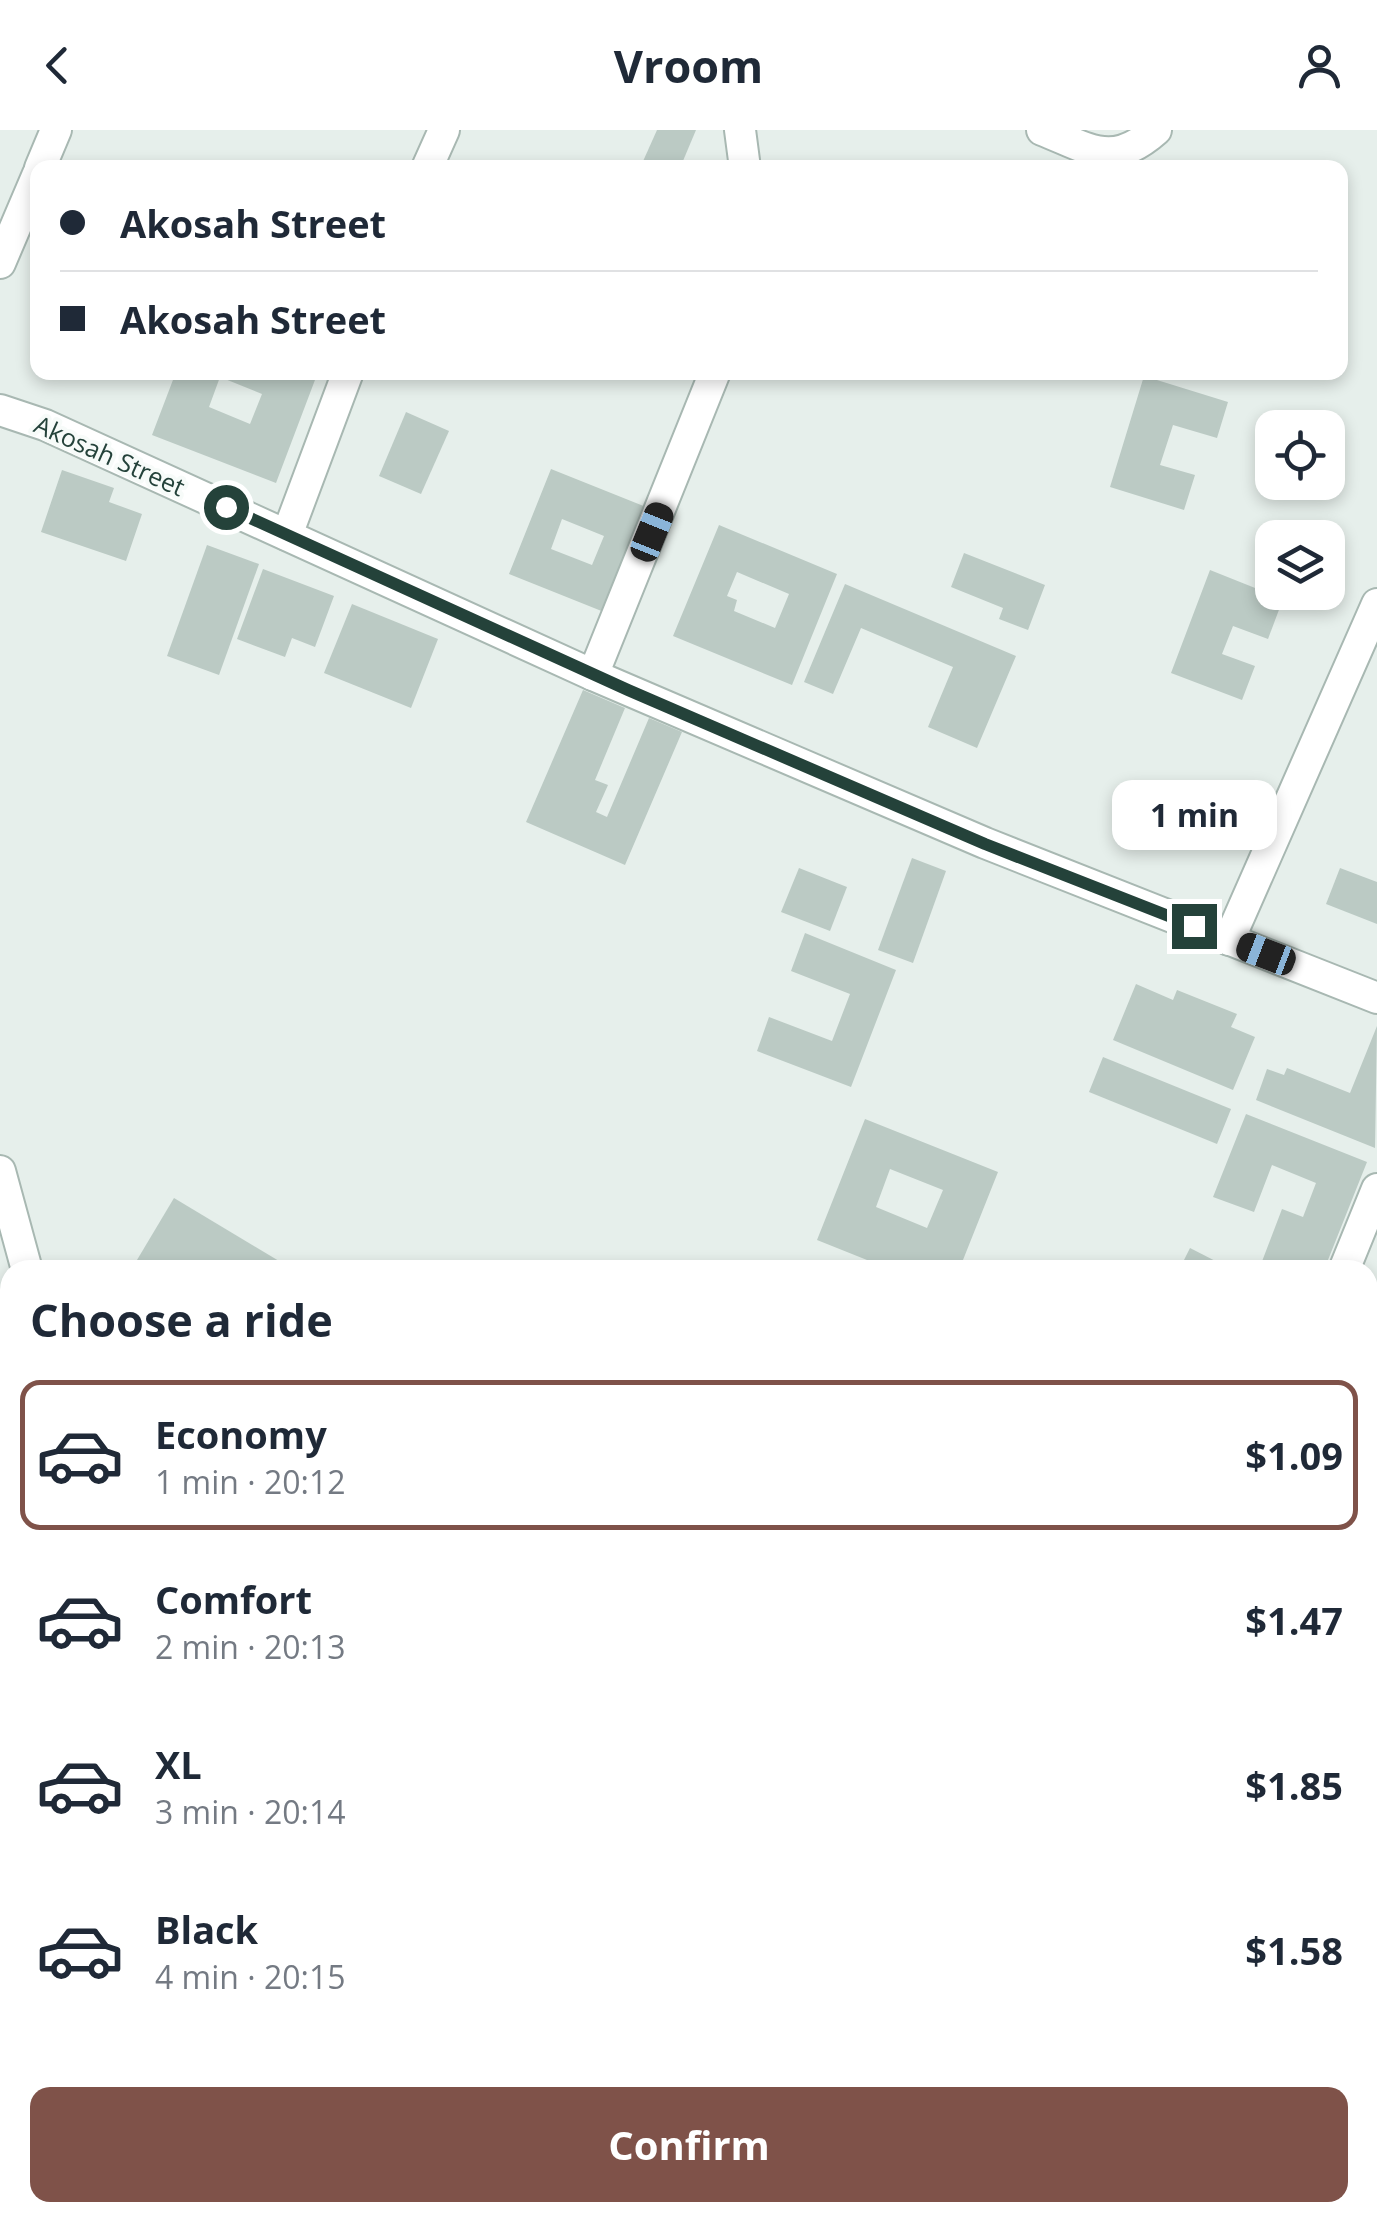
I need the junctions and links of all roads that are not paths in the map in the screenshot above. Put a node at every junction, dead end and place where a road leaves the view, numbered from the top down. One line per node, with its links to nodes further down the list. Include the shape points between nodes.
1 (56, 130): 6 (street)
2 (444, 130): 7 (street)
3 (740, 130): 8 (street)
4 (1042, 130): 5 (street, via 1100,154 1117,154 1135,149)
5 (1156, 130)
6 (43, 160)
7 (431, 160)
8 (745, 160)
9 (30, 193): 10 (street)
10 (0, 263)
11 (345, 380): 14 (street)
12 (712, 380): 16 (street)
13 (0, 410): 14 (street, Akosah Street)
14 (287, 534): 16 (street, Akosah Street)
15 (1377, 604): 17 (street)
16 (592, 675): 17 (street, Akosah Street, via 985,844)
17 (1229, 940): 18 (street, Akosah Street)
18 (1377, 998)
19 (0, 1171): 21 (street)
20 (1377, 1189): 22 (street)
21 (24, 1260)
22 (1348, 1260)

